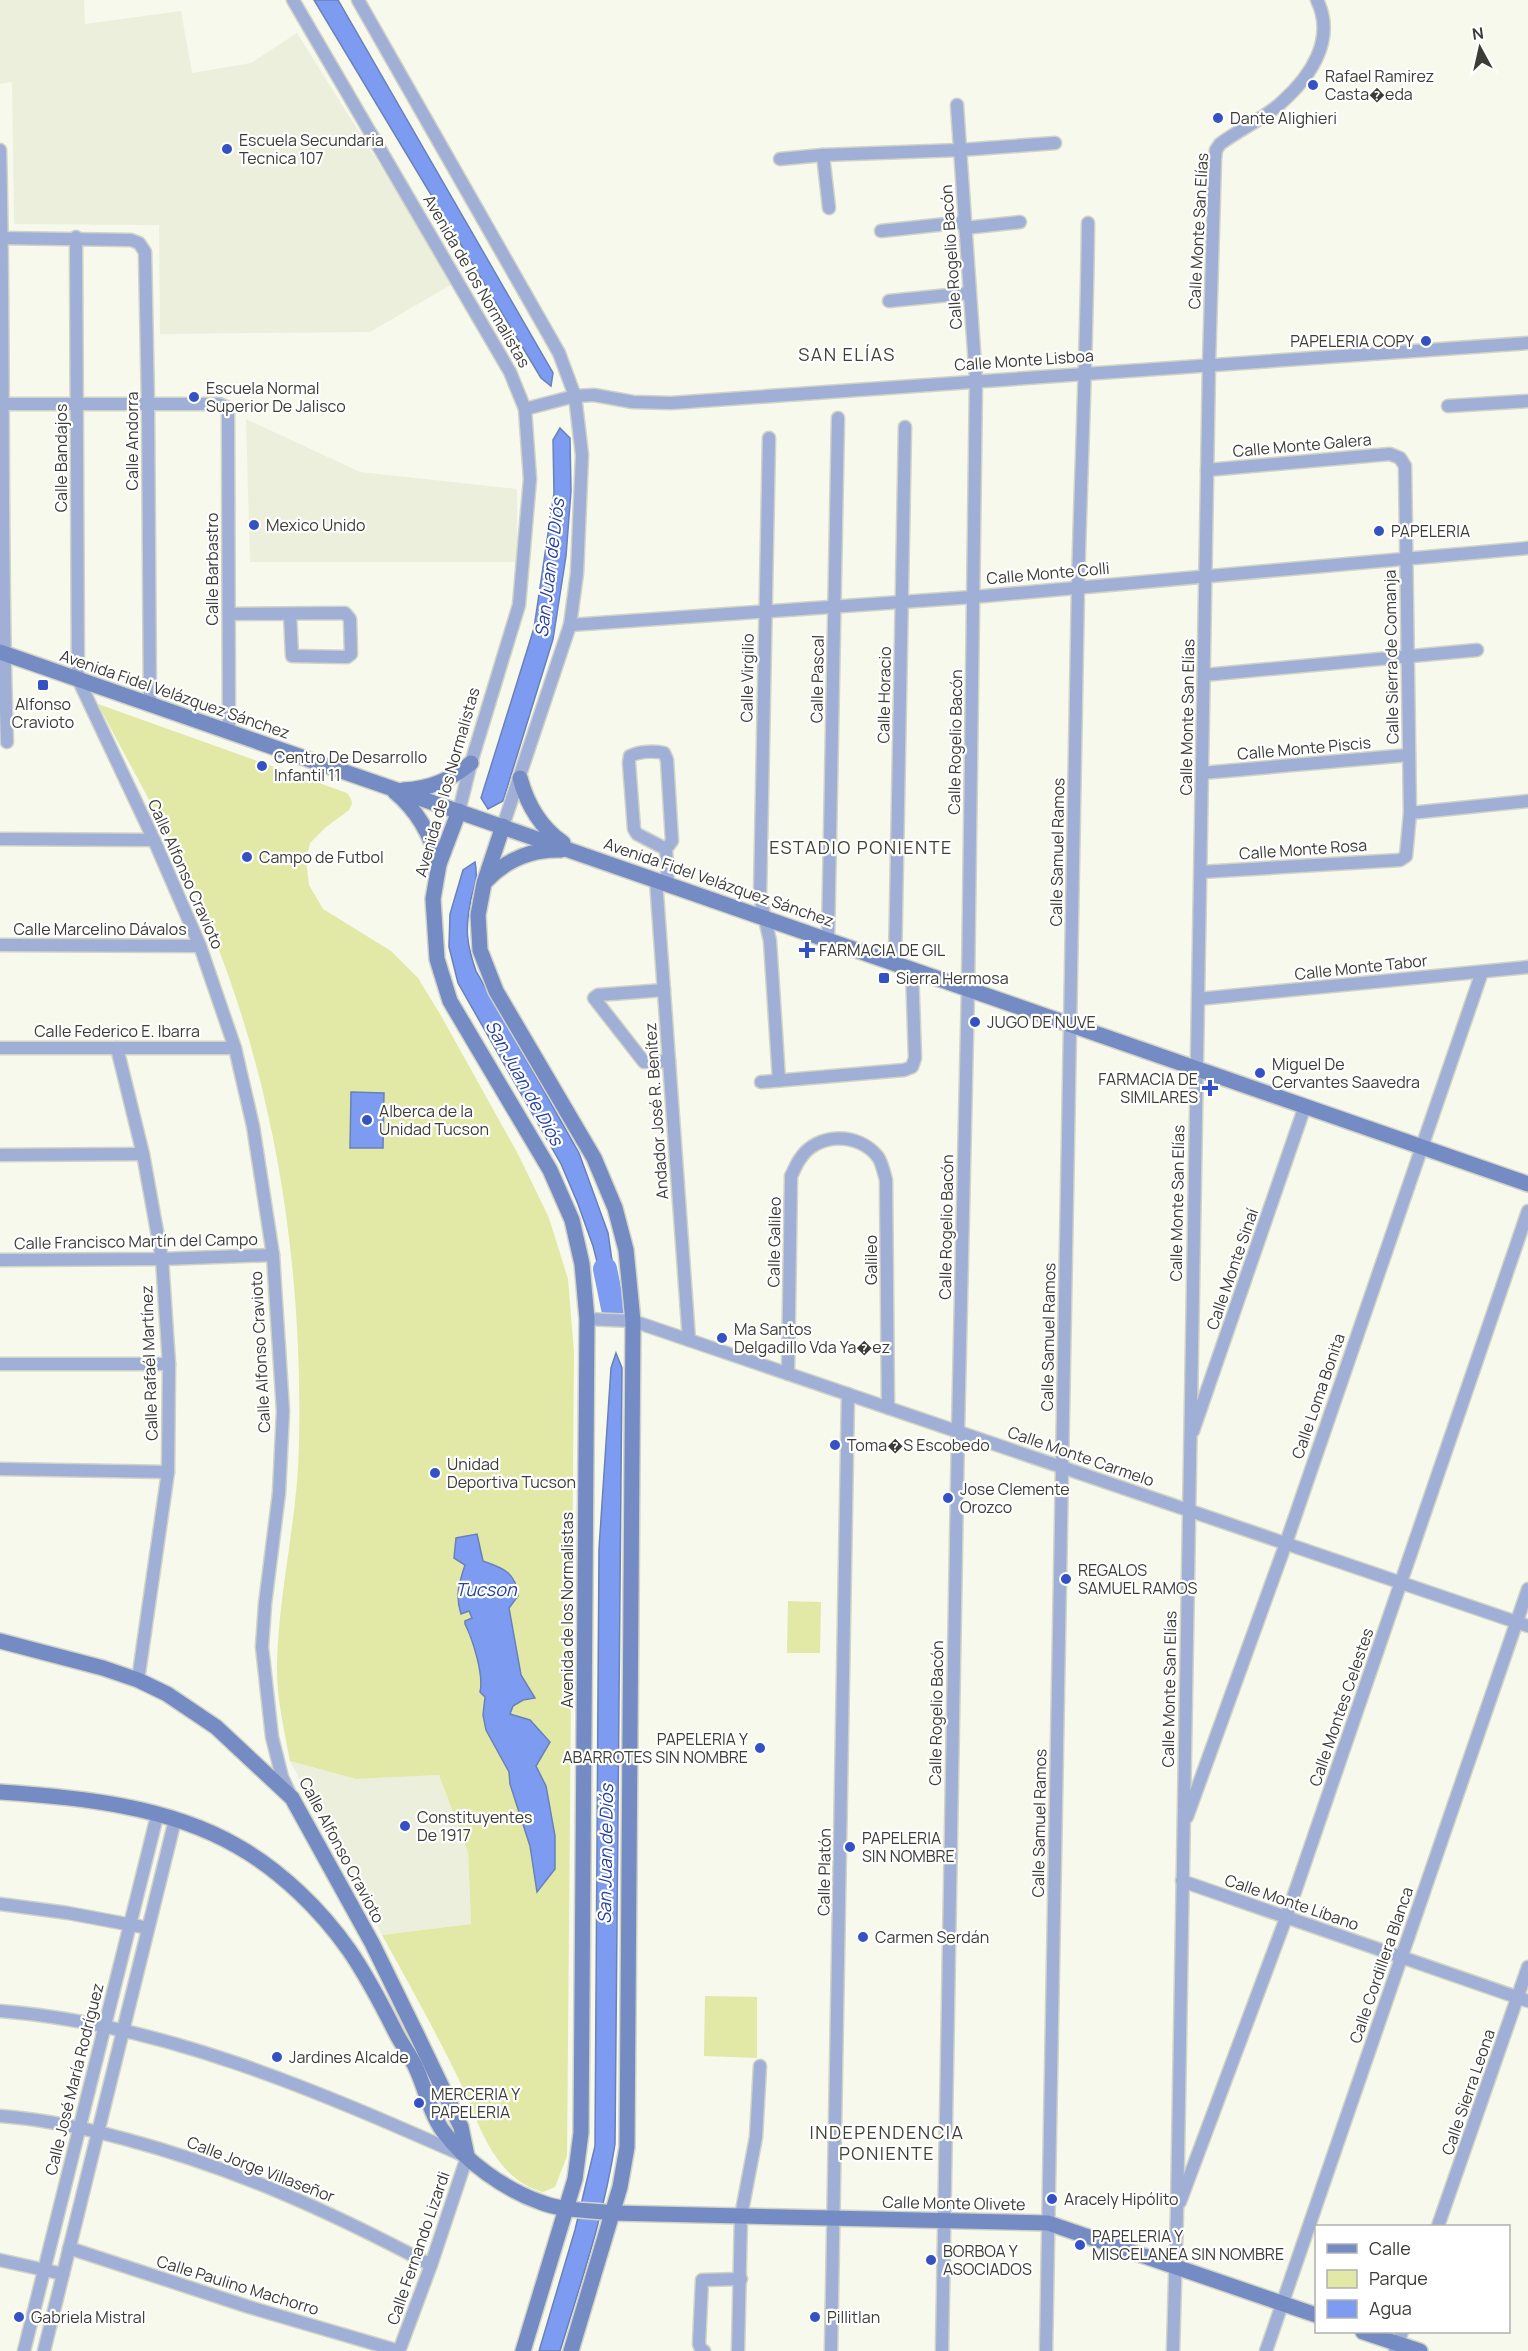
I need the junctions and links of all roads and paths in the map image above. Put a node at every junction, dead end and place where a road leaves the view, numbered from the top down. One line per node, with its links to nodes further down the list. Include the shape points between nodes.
1 (293, 0): 29 (street, Avenida de los Normalistas, via 510,372)
2 (358, 0): 23 (street, via 559,353)
3 (1317, 0): 20 (street, Calle Monte San Elías, via 1324,32 1319,55 1281,103 1233,134 1216,150)
4 (957, 105): 7 (street, Calle Rogelio Bacón)
5 (1055, 143): 7 (street)
6 (0, 150): 16 (street)
7 (960, 150): 8 (street); 13 (street, Calle Rogelio Bacón)
8 (823, 155): 9 (street); 10 (street)
9 (780, 159)
10 (829, 208)
11 (1020, 222): 13 (street)
12 (1089, 223): 21 (street, Calle Samuel Ramos)
13 (965, 225): 14 (street); 17 (street, Calle Rogelio Bacón)
14 (881, 231)
15 (76, 237): 16 (street, Calle Andorra); 26 (street, Calle Bandajos); 27 (street, Calle Andorra, via 131,240 139,243 144,252)
16 (1, 238): 25 (street)
17 (969, 293): 18 (street); 22 (street, Calle Rogelio Bacón)
18 (889, 301)
19 (1528, 343): 20 (street, Calle Monte Lisboa)
20 (1209, 364): 21 (street, Calle Monte Lisboa); 34 (street, Calle Monte San Elías)
21 (1084, 373): 22 (street, Calle Monte Lisboa); 38 (street, Calle Samuel Ramos)
22 (976, 380): 23 (street, Calle Monte Lisboa, via 671,403); 39 (street, Calle Rogelio Bacón)
23 (575, 396): 29 (street, Calle Monte Lisboa); 45 (street, via 582,455 581,509)
24 (1528, 401): 28 (street)
25 (1, 404): 26 (street); 47 (street)
26 (78, 404): 27 (street); 50 (street, Calle Bandajos)
27 (148, 404): 43 (street, Calle Barbastro, via 226,407); 51 (street, Calle Andorra)
28 (1448, 406)
29 (525, 409): 55 (street, Avenida de los Normalistas, via 530,479 519,605)
30 (838, 418): 41 (street, Calle Pascal)
31 (905, 428): 40 (street, Calle Horacio)
32 (769, 438): 42 (street, Calle Virgilio)
33 (1400, 458): 34 (street, Calle Monte Galera, via 1390,454); 36 (street, Calle Sierra de Comanja, via 1405,466)
34 (1207, 470): 37 (street, Calle Monte San Elías)
35 (1528, 548): 36 (street, Calle Monte Colli)
36 (1406, 559): 37 (street, Calle Monte Colli); 48 (street, Calle Sierra de Comanja)
37 (1205, 576): 38 (street, Calle Monte Colli); 49 (street, Calle Monte San Elías)
38 (1078, 587): 39 (street, Calle Monte Colli); 83 (street, Calle Samuel Ramos)
39 (974, 597): 40 (street, Calle Monte Colli); 80 (street, Calle Rogelio Bacón)
40 (902, 602): 41 (street, Calle Monte Colli); 76 (street, Calle Horacio)
41 (835, 606): 42 (street, Calle Monte Colli); 73 (street, Calle Pascal)
42 (765, 611): 45 (street, Calle Monte Colli); 72 (street, Calle Virgilio, via 760,897)
43 (229, 614): 44 (street); 52 (street, Calle Barbastro)
44 (290, 614): 44 (street, via 349,615 351,654 292,656)
45 (570, 625): 57 (street)
46 (1477, 650): 48 (street)
47 (2, 652): 50 (street, Avenida Fidel Velázquez Sánchez); 53 (street)
48 (1408, 656): 49 (street); 54 (street, Calle Sierra de Comanja)
49 (1204, 675): 56 (street, Calle Monte San Elías)
50 (78, 679): 51 (street, Avenida Fidel Velázquez Sánchez); 64 (street, Calle Alfonso Cravioto)
51 (150, 704): 52 (street, Avenida Fidel Velázquez Sánchez)
52 (229, 732): 58 (street, Avenida Fidel Velázquez Sánchez)
53 (7, 742)
54 (1409, 754): 56 (street, Calle Monte Piscis); 61 (street, Calle Sierra de Comanja)
55 (471, 763): 58 (street, via 437,784 414,789); 60 (street, Avenida de los Normalistas)
56 (1202, 773): 69 (street, Calle Monte San Elías)
57 (520, 778): 62 (street); 66 (street, via 527,801 540,821 557,839)
58 (390, 788): 60 (street, Avenida Fidel Velázquez Sánchez); 68 (street, via 422,821)
59 (1528, 801): 61 (street)
60 (459, 811): 62 (street, Avenida Fidel Velázquez Sánchez); 68 (street, Avenida de los Normalistas)
61 (1410, 813): 67 (street, Calle Sierra de Comanja)
62 (503, 826): 66 (street, Avenida Fidel Velázquez Sánchez); 71 (street)
63 (0, 839): 64 (street)
64 (154, 840): 75 (street, Calle Alfonso Cravioto)
65 (666, 849): 65 (street, Andador José R. Benítez, via 672,841 667,760 664,753 636,753 630,756 629,763 634,829); 70 (street, Andador José R. Benítez)
66 (578, 852): 70 (street, Avenida Fidel Velázquez Sánchez); 71 (street, via 551,849 524,856 502,867)
67 (1406, 856): 69 (street, Calle Monte Rosa, via 1400,860)
68 (439, 864): 101 (street, Avenida de los Normalistas, via 433,899 437,959 450,1001 550,1170 572,1220 582,1264)
69 (1201, 872): 82 (street, Calle Monte San Elías)
70 (662, 882): 72 (street, Avenida Fidel Velázquez Sánchez); 81 (street, Andador José R. Benítez)
71 (484, 883): 102 (street, via 478,915 480,950 495,991 594,1158 615,1208 626,1250)
72 (765, 918): 73 (street, Avenida Fidel Velázquez Sánchez); 89 (street, Calle Virgilio, via 770,941)
73 (828, 940): 76 (street, Avenida Fidel Velázquez Sánchez)
74 (0, 945): 75 (street, Calle Marcelino Dávalos)
75 (200, 946): 86 (street, Calle Alfonso Cravioto)
76 (895, 964): 78 (street, Avenida Fidel Velázquez Sánchez)
77 (1528, 967): 79 (street, Calle Monte Tabor)
78 (912, 969): 80 (street, Avenida Fidel Velázquez Sánchez); 89 (street, via 912,1067)
79 (1482, 972): 82 (street, Calle Monte Tabor); 93 (street, Calle Loma Bonita)
80 (968, 988): 83 (street, Avenida Fidel Velázquez Sánchez); 109 (street, Calle Rogelio Bacón)
81 (664, 990): 87 (street, Andador José R. Benítez); 87 (street, via 594,998 644,1062)
82 (1198, 999): 88 (street, Calle Monte San Elías)
83 (1071, 1023): 88 (street, Avenida Fidel Velázquez Sánchez); 111 (street, Calle Samuel Ramos)
84 (0, 1048): 85 (street, Calle Federico E. Ibarra)
85 (117, 1048): 86 (street, Calle Federico E. Ibarra); 94 (street, Calle Rafaél Martínez)
86 (235, 1048): 98 (street, Calle Alfonso Cravioto, via 253,1126)
87 (669, 1061): 103 (street, Andador José R. Benítez)
88 (1197, 1067): 91 (street, Avenida Fidel Velázquez Sánchez); 110 (street, Calle Monte San Elías)
89 (779, 1080): 90 (street)
90 (760, 1082)
91 (1305, 1106): 93 (street, Avenida Fidel Velázquez Sánchez); 110 (street, Calle Monte Sinaí)
92 (840, 1137): 106 (street, Calle Galileo, via 820,1142 800,1157 791,1176); 108 (street, Galileo, via 863,1144 878,1158 886,1180)
93 (1420, 1147): 96 (street, Avenida Fidel Velázquez Sánchez); 115 (street, Calle Loma Bonita)
94 (143, 1154): 95 (street); 99 (street, Calle Rafaél Martínez)
95 (0, 1155)
96 (1528, 1184)
97 (1528, 1211): 116 (street, Calle Montes Celestes)
98 (273, 1255): 99 (street, Calle Francisco Martín del Campo); 122 (street, Calle Alfonso Cravioto, via 283,1411 279,1492 262,1647 272,1737 282,1777)
99 (162, 1259): 100 (street, Calle Francisco Martín del Campo); 105 (street, Calle Rafaél Martínez)
100 (0, 1260)
101 (587, 1319): 102 (street, Calle Monte Carmelo); 144 (street, Avenida de los Normalistas, via 581,2133)
102 (633, 1321): 103 (street, Calle Monte Carmelo); 145 (street, via 627,2147)
103 (689, 1340): 106 (street, Calle Monte Carmelo)
104 (0, 1364): 105 (street)
105 (169, 1364): 113 (street, Calle Rafaél Martínez)
106 (788, 1374): 107 (street, Calle Monte Carmelo)
107 (848, 1394): 108 (street, Calle Monte Carmelo); 148 (street, Calle Platón)
108 (888, 1408): 109 (street, Calle Monte Carmelo)
109 (958, 1431): 111 (street, Calle Monte Carmelo); 149 (street, Calle Rogelio Bacón)
110 (1190, 1442): 114 (street, Calle Monte San Elías)
111 (1062, 1467): 114 (street, Calle Monte Carmelo); 150 (street, Calle Samuel Ramos)
112 (0, 1470): 113 (street)
113 (168, 1472): 120 (street, Calle Rafaél Martínez)
114 (1188, 1510): 115 (street, Calle Monte Carmelo); 125 (street, Calle Monte San Elías)
115 (1286, 1543): 116 (street, Calle Monte Carmelo); 125 (street, Calle Loma Bonita)
116 (1401, 1583): 118 (street, Calle Monte Carmelo); 128 (street, Calle Montes Celestes)
117 (1528, 1589): 118 (street, Calle Cordillera Blanca)
118 (1522, 1624): 132 (street, Calle Cordillera Blanca)
119 (0, 1641): 120 (street)
120 (138, 1680): 122 (street, via 216,1727)
121 (0, 1792): 123 (street, Calle Monte Olivete, via 103,1803)
122 (292, 1797): 129 (street, Calle Alfonso Cravioto)
123 (157, 1816): 124 (street, Calle Monte Olivete); 130 (street, Calle José María Rodríguez)
124 (175, 1820): 131 (street); 134 (street, Calle Monte Olivete, via 238,1846 271,1870 331,1928)
125 (1182, 1829): 126 (street, Calle Monte San Elías)
126 (1182, 1881): 128 (street, Calle Monte Líbano); 146 (street, Calle Monte San Elías)
127 (0, 1904): 130 (street)
128 (1286, 1917): 132 (street, Calle Monte Líbano); 146 (street, Calle Montes Celestes)
129 (360, 1921): 134 (street); 143 (street, Calle Alfonso Cravioto, via 460,2127)
130 (130, 1924): 131 (street); 137 (street, Calle José María Rodríguez)
131 (148, 1928): 138 (street)
132 (1401, 1958): 135 (street, Calle Monte Líbano); 159 (street, Calle Cordillera Blanca)
133 (1528, 1967): 135 (street, Calle Sierra Leona)
134 (363, 1973): 143 (street, Calle Monte Olivete, via 416,2067 442,2129)
135 (1523, 2000): 151 (street, Calle Sierra Leona)
136 (0, 2011): 137 (street)
137 (105, 2026): 138 (street); 141 (street, Calle José María Rodríguez)
138 (123, 2030): 142 (street); 143 (street, via 297,2084)
139 (760, 2066): 147 (street, via 756,2137)
140 (0, 2116): 141 (street, Calle Jorge Villaseñor)
141 (80, 2128): 142 (street, Calle Jorge Villaseñor); 156 (street, Calle José María Rodríguez)
142 (98, 2132): 152 (street); 154 (street, Calle Jorge Villaseñor, via 251,2179 337,2216)
143 (467, 2157): 144 (street, Calle Monte Olivete, via 518,2193); 154 (street, Calle Fernando Lizardi)
144 (570, 2208): 145 (street, Calle Monte Olivete); 166 (street, Avenida de los Normalistas)
145 (610, 2212): 147 (street, Calle Monte Olivete); 167 (street)
146 (1177, 2212): 155 (street, Calle Monte San Elías)
147 (741, 2216): 148 (street, Calle Monte Olivete); 158 (street)
148 (834, 2218): 149 (street, Calle Monte Olivete); 170 (street, Calle Platón)
149 (944, 2221): 150 (street, Calle Monte Olivete); 171 (street, Calle Rogelio Bacón)
150 (1048, 2223): 155 (street, Calle Monte Olivete); 172 (street, Calle Samuel Ramos)
151 (1438, 2225)
152 (69, 2248): 157 (street); 165 (street, Calle Paulino Machorro)
153 (0, 2260): 156 (street)
154 (431, 2265): 165 (street, Calle Fernando Lizardi)
155 (1174, 2266): 159 (street, Calle Monte Olivete); 173 (street, Calle Monte San Elías)
156 (43, 2269): 157 (street); 164 (street, Calle José María Rodríguez)
157 (63, 2274): 163 (street)
158 (741, 2279): 168 (street, via 702,2280 699,2344); 169 (street)
159 (1282, 2304): 160 (street, Calle Monte Olivete); 174 (street, Calle Cordillera Blanca)
160 (1315, 2315)
161 (1370, 2333): 162 (street)
162 (1399, 2342): 175 (street)
163 (48, 2350)
164 (24, 2351)
165 (399, 2351)
166 (523, 2351)
167 (571, 2351)
168 (704, 2351)
169 (738, 2351)
170 (831, 2351)
171 (942, 2351)
172 (1046, 2351)
173 (1173, 2351)
174 (1266, 2351)
175 (1420, 2351)

